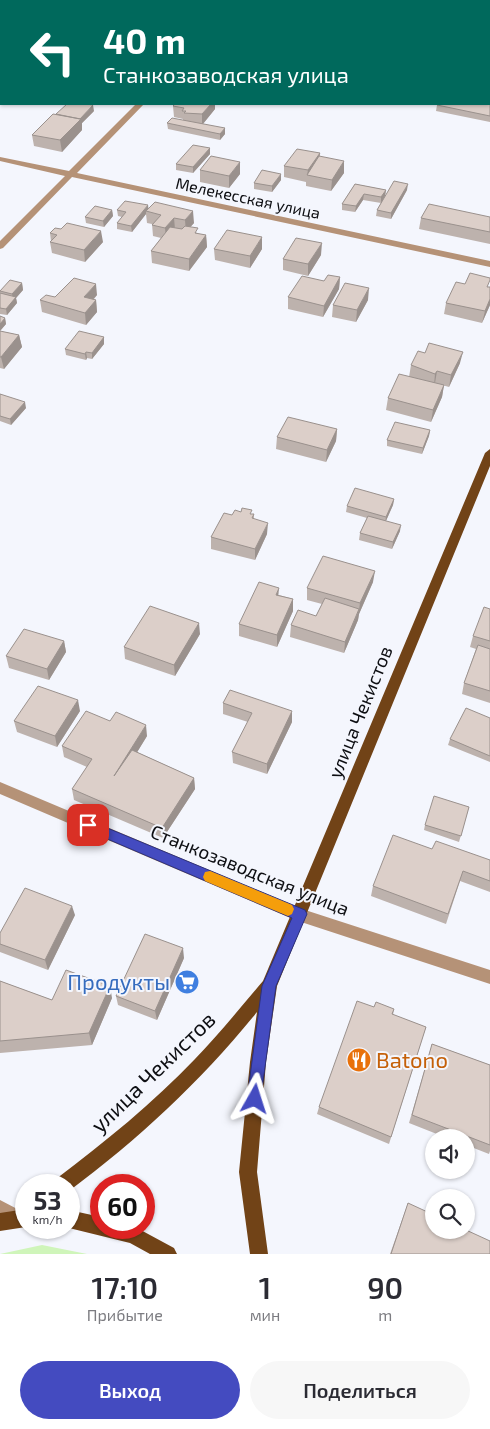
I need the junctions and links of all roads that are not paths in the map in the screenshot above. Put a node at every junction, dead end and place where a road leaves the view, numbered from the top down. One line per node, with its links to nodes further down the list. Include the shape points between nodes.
1 (139, 105): 3 (street)
2 (0, 159): 3 (street, Мелекесская улица)
3 (69, 175): 4 (street); 5 (street, Мелекесская улица)
4 (0, 246)
5 (490, 264)
6 (490, 453): 8 (main road, улица Чекистов)
7 (0, 788): 8 (street, Станкозаводская улица)
8 (300, 914): 9 (street, Станкозаводская улица); 10 (main road, улица Чекистов)
9 (490, 977)
10 (269, 986): 11 (main road, улица Чекистов, via 202,1064 162,1103); 16 (main road, улица Чекистов, via 248,1172)
11 (77, 1174)
12 (0, 1209): 13 (street)
13 (15, 1216)
14 (140, 1239): 15 (main road)
15 (168, 1254)
16 (259, 1254)

